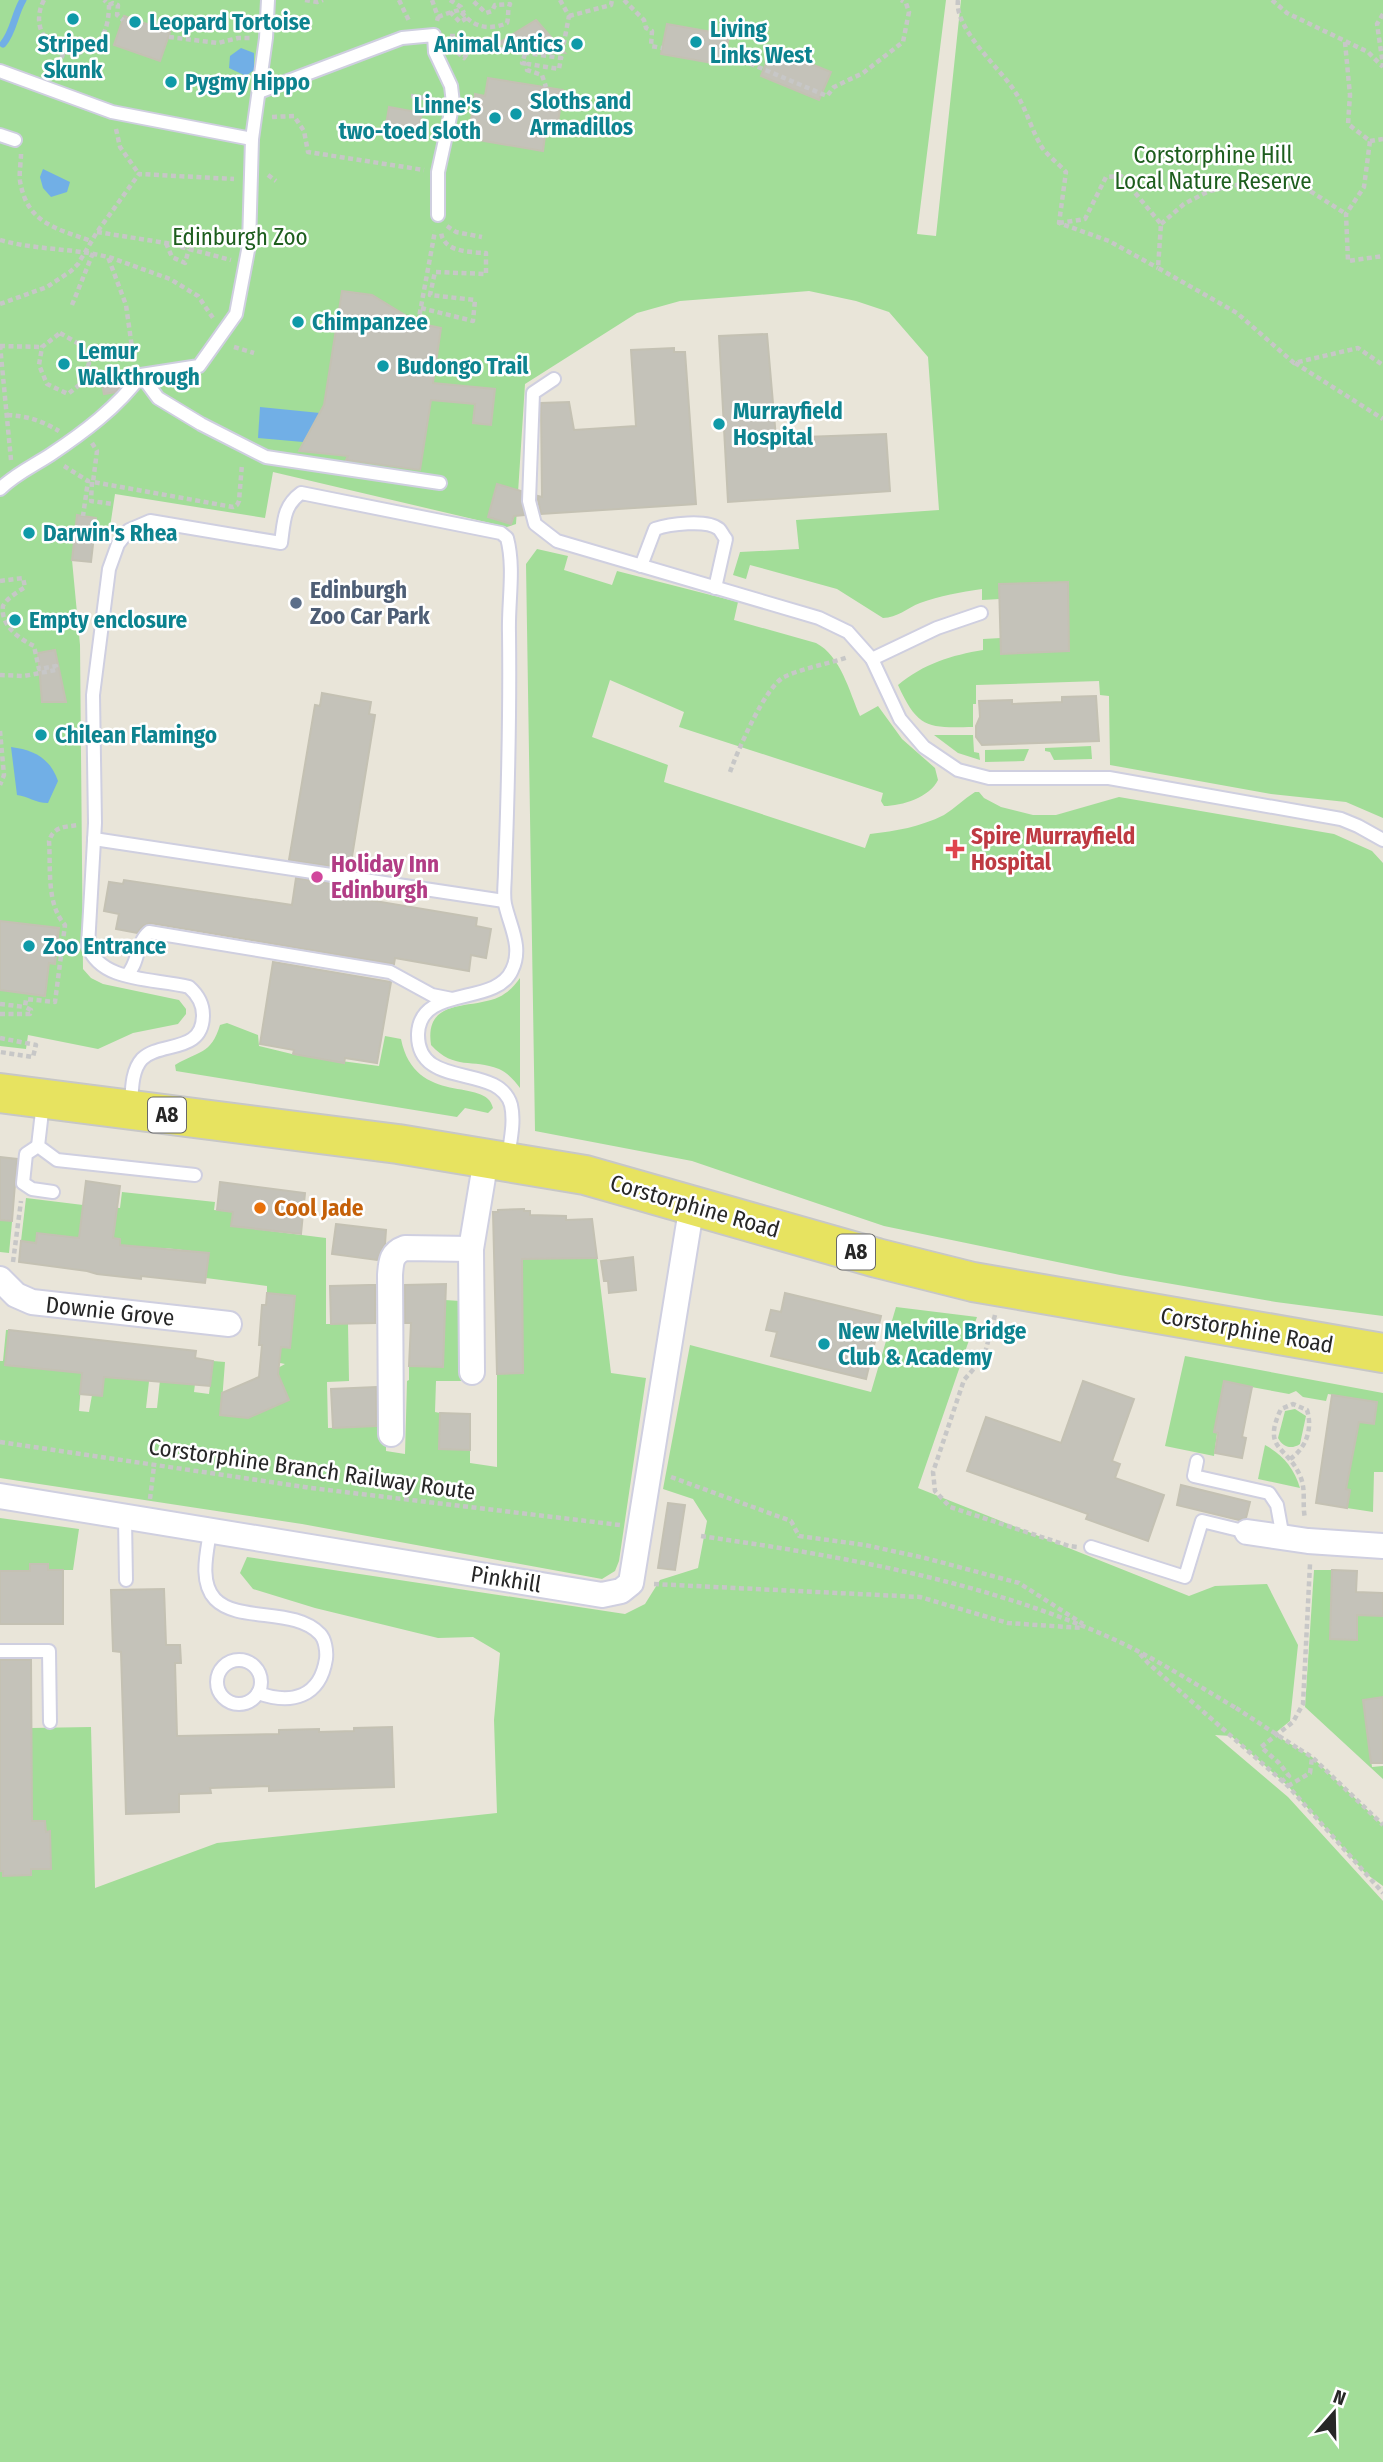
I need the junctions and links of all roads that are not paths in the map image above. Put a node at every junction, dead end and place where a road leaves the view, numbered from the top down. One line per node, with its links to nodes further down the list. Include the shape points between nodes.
1 (268, 0): 3 (lane)
2 (0, 71): 4 (lane, via 112,112)
3 (259, 92): 4 (lane); 7 (lane, via 402,38 434,35 435,52 451,86 453,103 438,172)
4 (253, 133): 8 (lane, via 249,244 236,314 199,366)
5 (0, 135): 6 (lane)
6 (15, 140)
7 (438, 215)
8 (141, 375): 10 (lane, via 158,398 266,457); 11 (lane, via 127,394 70,441)
9 (554, 379): 12 (lane, via 533,393 529,500 535,524 557,541)
10 (440, 484)
11 (0, 489)
12 (641, 566): 13 (lane); 13 (lane, via 655,529 668,524 708,525 726,539)
13 (715, 588): 15 (lane, via 819,618 848,632)
14 (981, 613): 15 (lane)
15 (869, 655): 17 (lane, via 900,719 924,747 958,769 989,778 1109,778 1341,819)
16 (94, 839): 18 (lane); 18 (lane, via 93,695 109,569 118,544 129,530 150,522 281,543 286,510 301,493 508,538 510,684); 19 (lane, via 88,946 100,966)
17 (1383, 840)
18 (504, 901): 20 (lane, via 518,945 511,974 496,986)
19 (127, 975): 20 (lane, via 149,932 390,972 432,995); 23 (lane, via 189,987 197,994 204,1018 191,1040 142,1058 134,1074)
20 (452, 999): 25 (lane, via 439,1004 420,1022 419,1045 423,1055 442,1070 483,1080 502,1091 511,1104 512,1119)
21 (0, 1093): 22 (main road, Corstorphine Road / A8)
22 (43, 1099): 23 (main road, Corstorphine Road / A8); 24 (lane)
23 (130, 1110): 25 (main road, Corstorphine Road / A8)
24 (37, 1146): 26 (lane, via 57,1160); 27 (lane, via 26,1154 23,1183)
25 (497, 1160): 28 (main road, Corstorphine Road / A8, via 585,1175); 29 (street)
26 (195, 1175)
27 (53, 1192)
28 (692, 1204): 32 (main road, Corstorphine Road / A8, via 973,1282); 38 (street, Pinkhill, via 631,1583 621,1591 602,1595)
29 (471, 1249): 33 (street); 34 (street, via 405,1248 392,1258)
30 (4, 1284): 31 (street, Downie Grove, via 32,1302)
31 (229, 1324)
32 (1383, 1353)
33 (472, 1372)
34 (391, 1434)
35 (1197, 1461): 40 (lane, via 1194,1476 1269,1493 1277,1505)
36 (0, 1496): 37 (street, Pinkhill)
37 (137, 1520): 38 (street, Pinkhill); 43 (lane)
38 (210, 1532): 45 (lane, via 205,1563 213,1598 225,1607 306,1622 323,1635 324,1673 313,1690 298,1697)
39 (1247, 1532): 40 (street); 42 (lane, via 1202,1521 1185,1577)
40 (1283, 1538): 41 (street)
41 (1383, 1546)
42 (1091, 1547)
43 (126, 1580)
44 (0, 1651): 46 (lane, via 49,1651)
45 (258, 1693)
46 (50, 1722)

